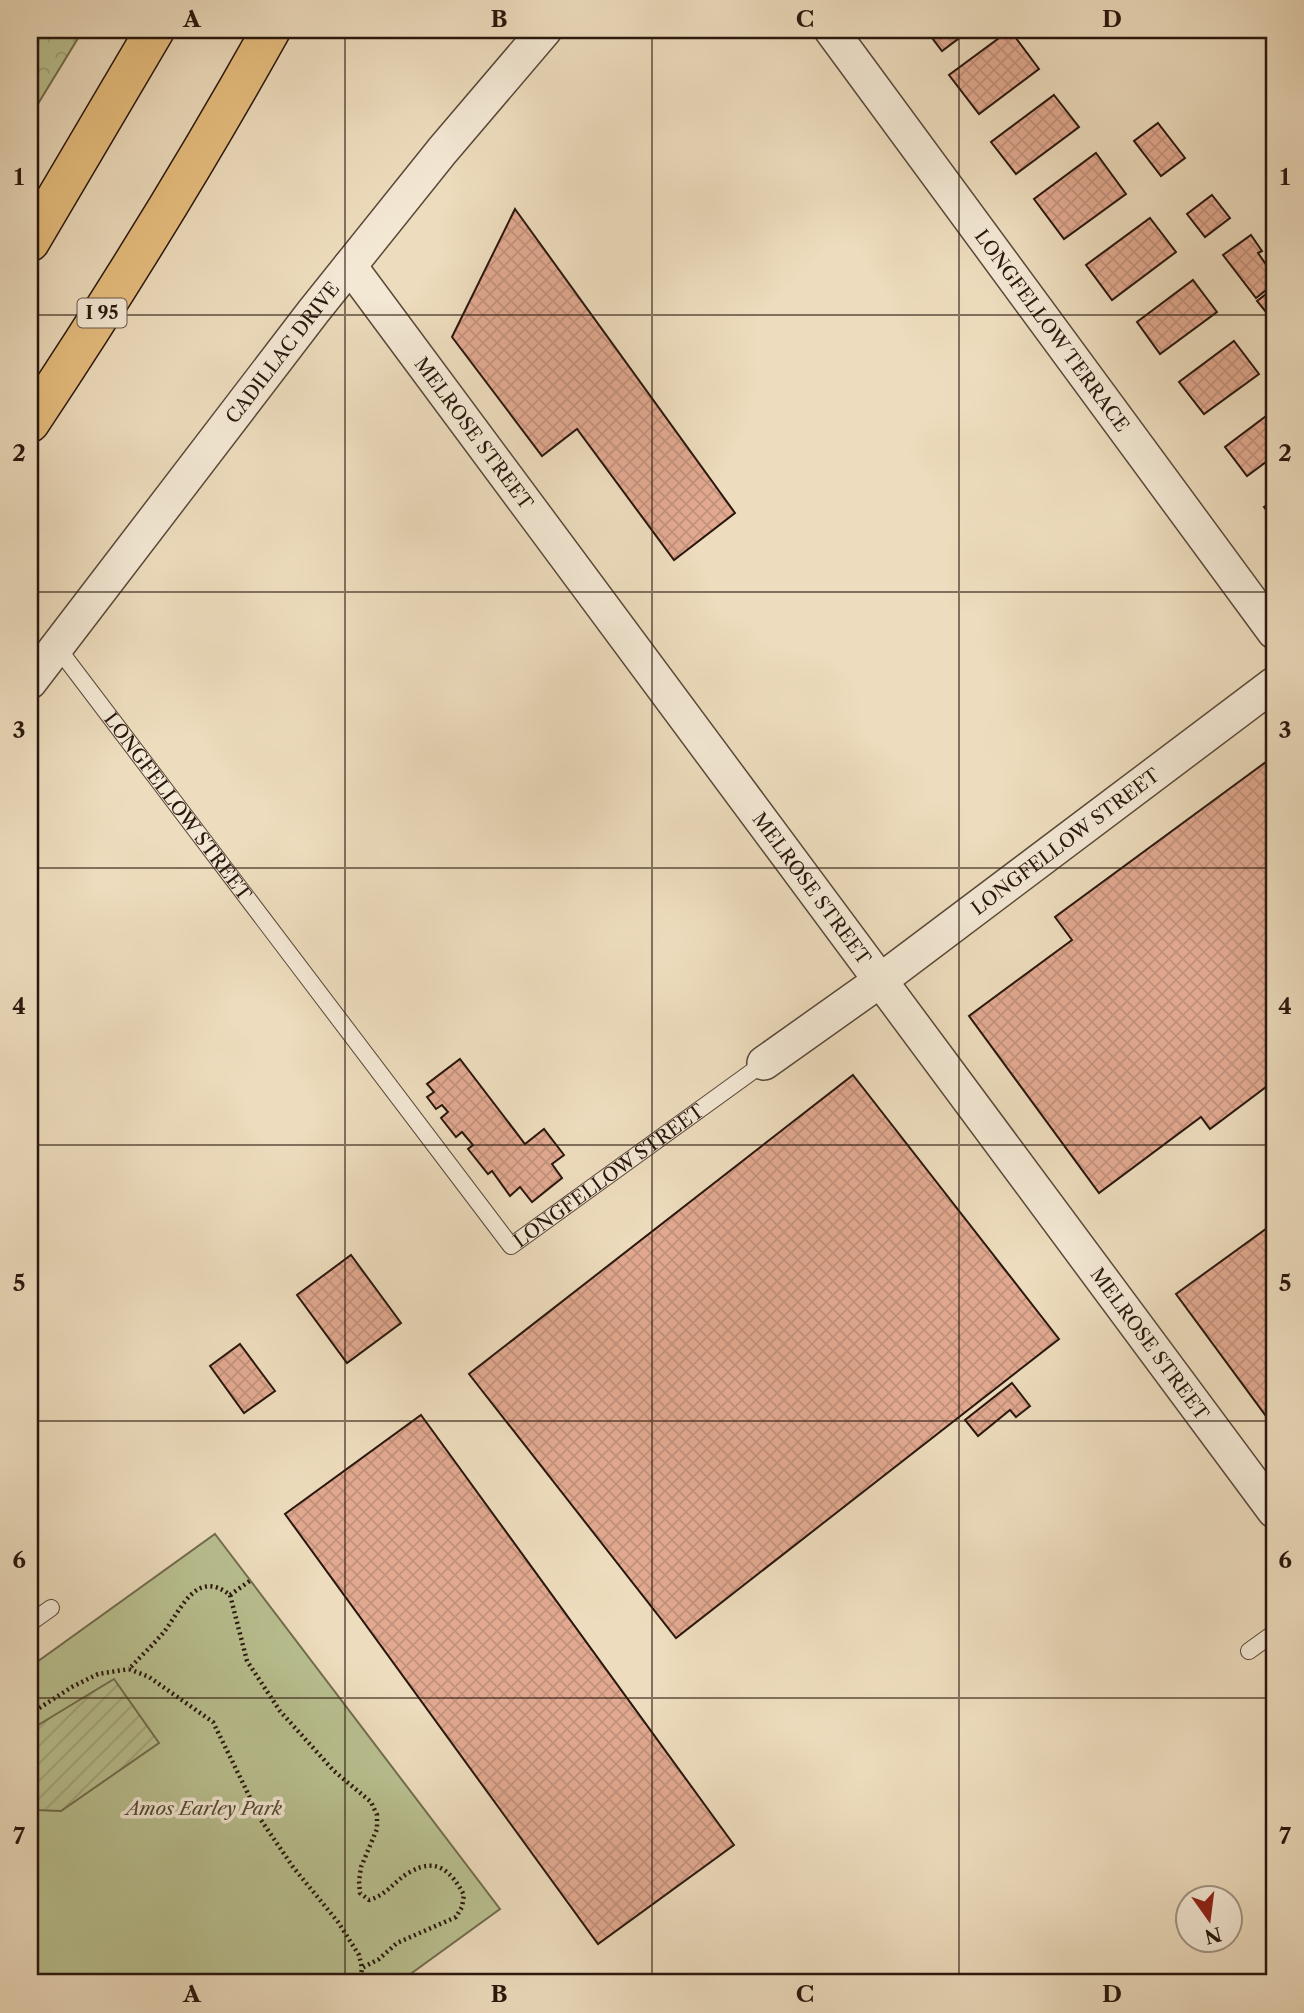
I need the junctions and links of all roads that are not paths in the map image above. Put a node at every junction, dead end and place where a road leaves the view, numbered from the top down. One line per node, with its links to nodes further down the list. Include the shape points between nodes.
1 (155, 30): 7 (highway)
2 (271, 30): 6 (highway, I 95)
3 (296, 30): 6 (highway)
4 (545, 30): 8 (street, CADILLAC DRIVE)
5 (831, 30): 10 (street, LONGFELLOW TERRACE)
6 (171, 202): 9 (highway, I 95)
7 (30, 242)
8 (350, 265): 11 (street, CADILLAC DRIVE); 14 (street, MELROSE STREET)
9 (30, 423)
10 (1274, 632)
11 (57, 647): 12 (street, CADILLAC DRIVE); 15 (lane, LONGFELLOW STREET, via 511,1246)
12 (30, 682)
13 (1274, 684): 14 (street, LONGFELLOW STREET)
14 (881, 980): 15 (street, LONGFELLOW STREET); 16 (street, MELROSE STREET)
15 (764, 1063)
16 (1274, 1511)
17 (51, 1608): 18 (lane)
18 (30, 1623)
19 (1274, 1633): 20 (lane)
20 (1249, 1651)

